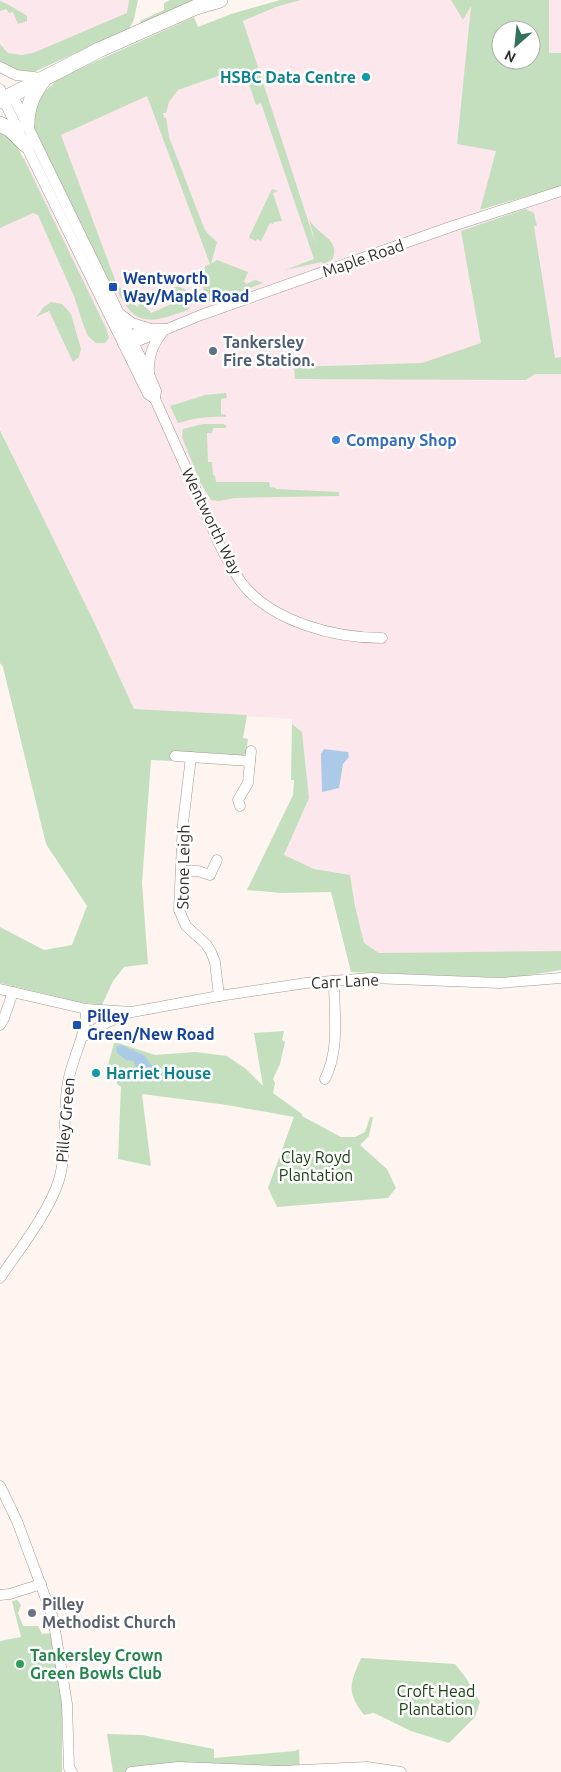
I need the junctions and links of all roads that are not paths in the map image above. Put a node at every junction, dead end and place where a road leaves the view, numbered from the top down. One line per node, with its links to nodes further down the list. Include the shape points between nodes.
1 (220, 0): 3 (highway, via 196,7)
2 (0, 67): 3 (street, via 16,75)
3 (44, 77): 4 (highway); 6 (highway, via 29,104)
4 (4, 96): 6 (street, Wentworth Way); 7 (street, Wentworth Way)
5 (0, 124): 7 (highway)
6 (27, 124): 9 (street, Wentworth Way)
7 (26, 145): 12 (street, Wentworth Way)
8 (561, 191): 11 (street, Maple Road, via 462,222)
9 (117, 312): 10 (street, via 132,323); 12 (street, Wentworth Way)
10 (152, 329): 11 (street, Maple Road); 12 (street, Maple Road)
11 (166, 329): 12 (street, Maple Road); 13 (street, via 151,351)
12 (129, 341): 13 (street, Wentworth Way); 14 (street, Wentworth Way, via 148,394)
13 (150, 377): 14 (street, Wentworth Way, via 156,391)
14 (155, 399): 15 (street, Wentworth Way, via 228,562 243,584 261,601 304,626 360,638)
15 (382, 638)
16 (175, 756): 17 (street)
17 (191, 757): 18 (street, via 250,756 248,782 238,800); 20 (street, Stone Leigh, via 183,823)
18 (240, 806)
19 (217, 860): 20 (street, via 210,875)
20 (182, 871): 25 (street, Stone Leigh, via 179,910 186,926 211,952)
21 (561, 978): 22 (street, Carr Lane, via 500,982 371,978)
22 (334, 981): 25 (street, Carr Lane); 30 (street, via 335,1043)
23 (0, 989): 24 (street, Carr Lane)
24 (13, 992): 26 (street, Carr Lane); 28 (street)
25 (219, 996): 27 (street, Carr Lane)
26 (86, 1009): 27 (street, Carr Lane); 29 (street, Pilley Green)
27 (132, 1012): 29 (street, Carr Lane)
28 (0, 1025)
29 (84, 1036): 31 (street, Pilley Green, via 70,1069 64,1156 59,1180 31,1232)
30 (325, 1079)
31 (0, 1278)
32 (0, 1486): 33 (street)
33 (41, 1584): 34 (street); 35 (street, via 52,1618 63,1675 69,1768)
34 (0, 1595)
35 (72, 1772)
36 (131, 1772): 37 (street, via 178,1766 280,1771 367,1767)
37 (401, 1772)

